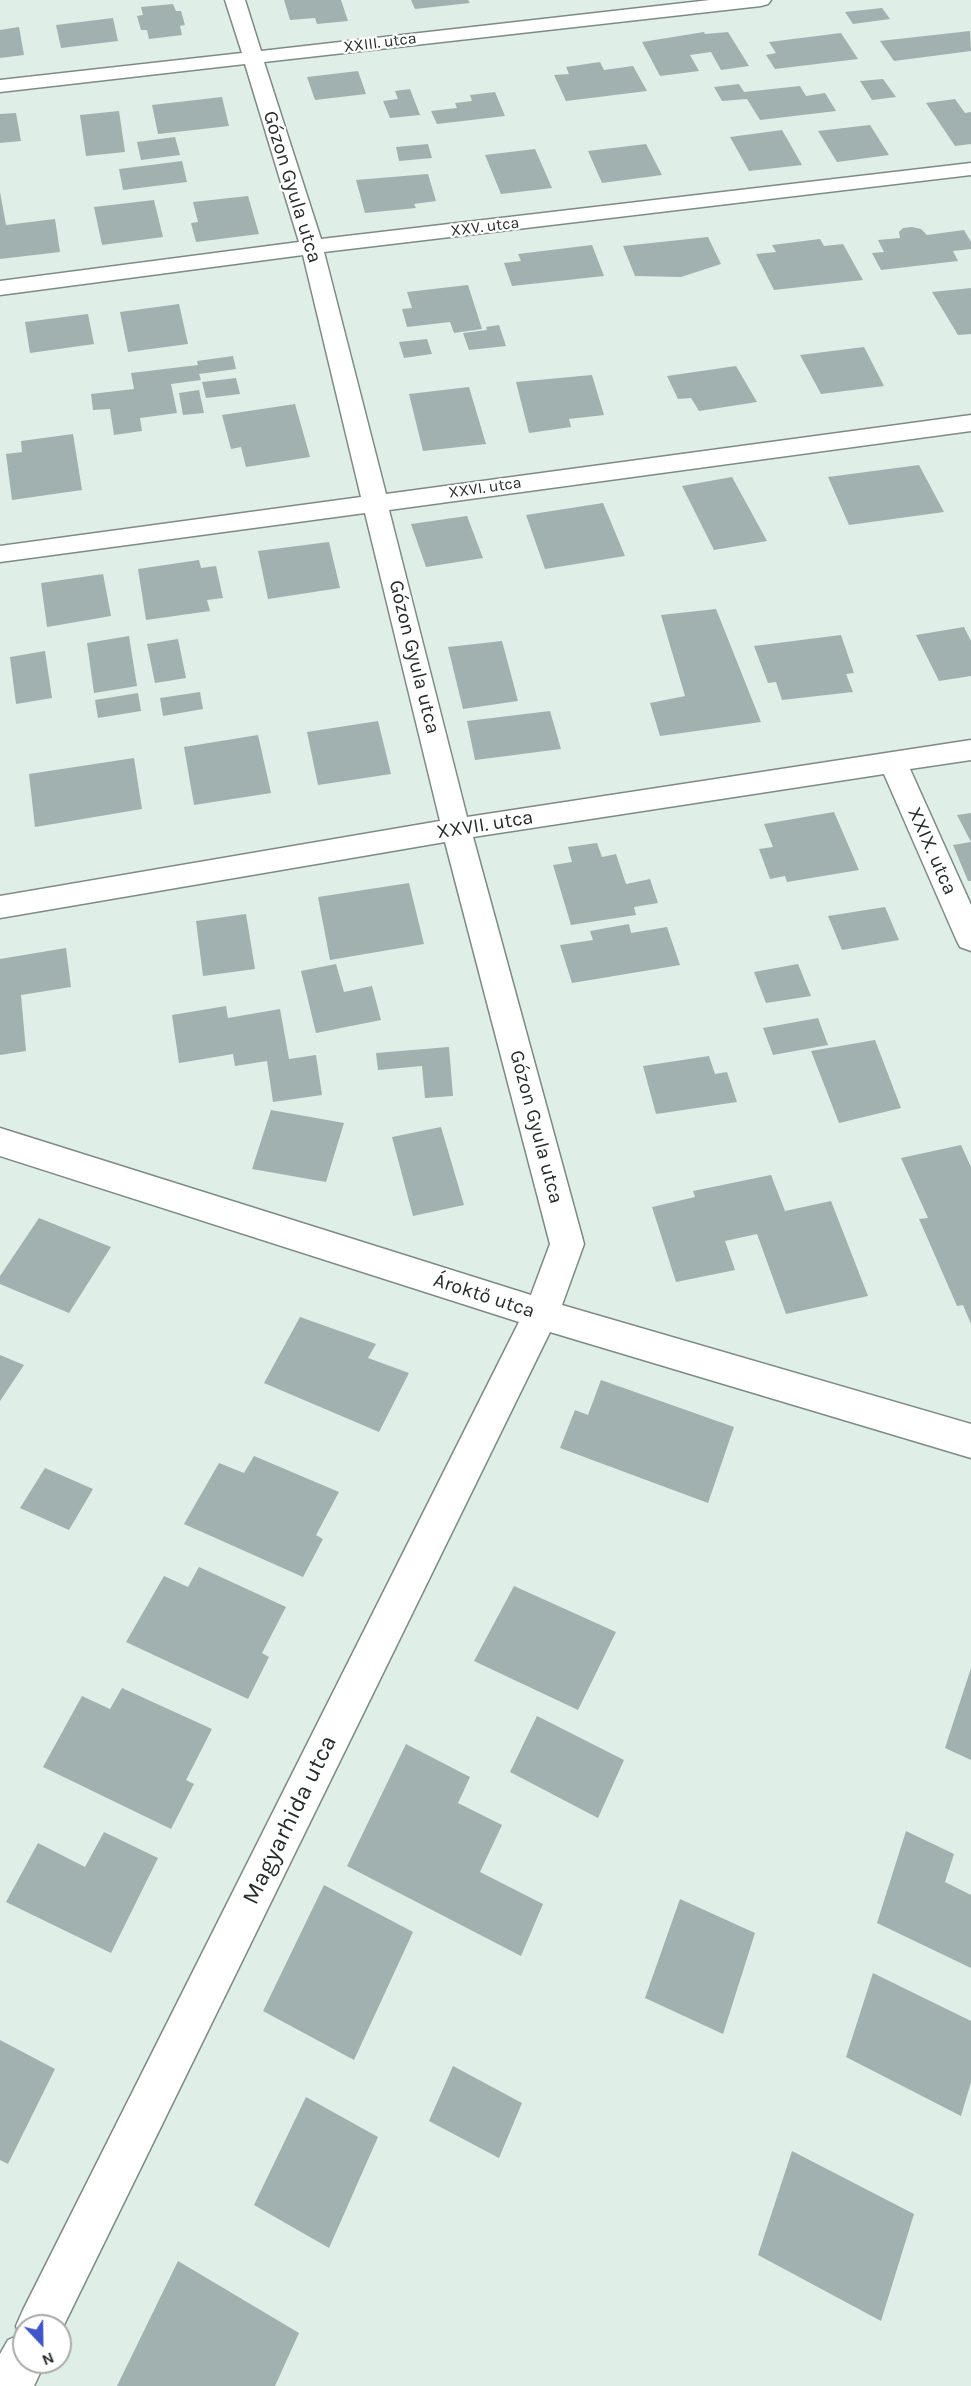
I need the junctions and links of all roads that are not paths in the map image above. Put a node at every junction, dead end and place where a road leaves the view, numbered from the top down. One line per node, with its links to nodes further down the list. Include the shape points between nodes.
1 (235, 0): 3 (street, Gózon Gyula utca)
2 (761, 0): 3 (street, XXIII. utca)
3 (252, 58): 4 (street, XXIII. utca); 6 (street, Gózon Gyula utca)
4 (0, 86)
5 (971, 169): 6 (street, XXV. utca)
6 (312, 248): 7 (street, XXV. utca); 9 (street, Gózon Gyula utca)
7 (0, 288)
8 (971, 423): 9 (street, XXVI. utca)
9 (376, 502): 10 (street, XXVI. utca); 13 (street, Gózon Gyula utca)
10 (0, 554)
11 (971, 750): 12 (street, XXVII. utca)
12 (893, 762): 13 (street, XXVII. utca); 15 (street, XXIX. utca)
13 (456, 829): 14 (street, XXVII. utca); 17 (street, Gózon Gyula utca, via 567,1244)
14 (0, 907)
15 (971, 939)
16 (2, 1147): 17 (street, Ároktő utca)
17 (541, 1314): 18 (street, Ároktő utca); 19 (street, Magyarhida utca)
18 (971, 1442)
19 (45, 2314)

